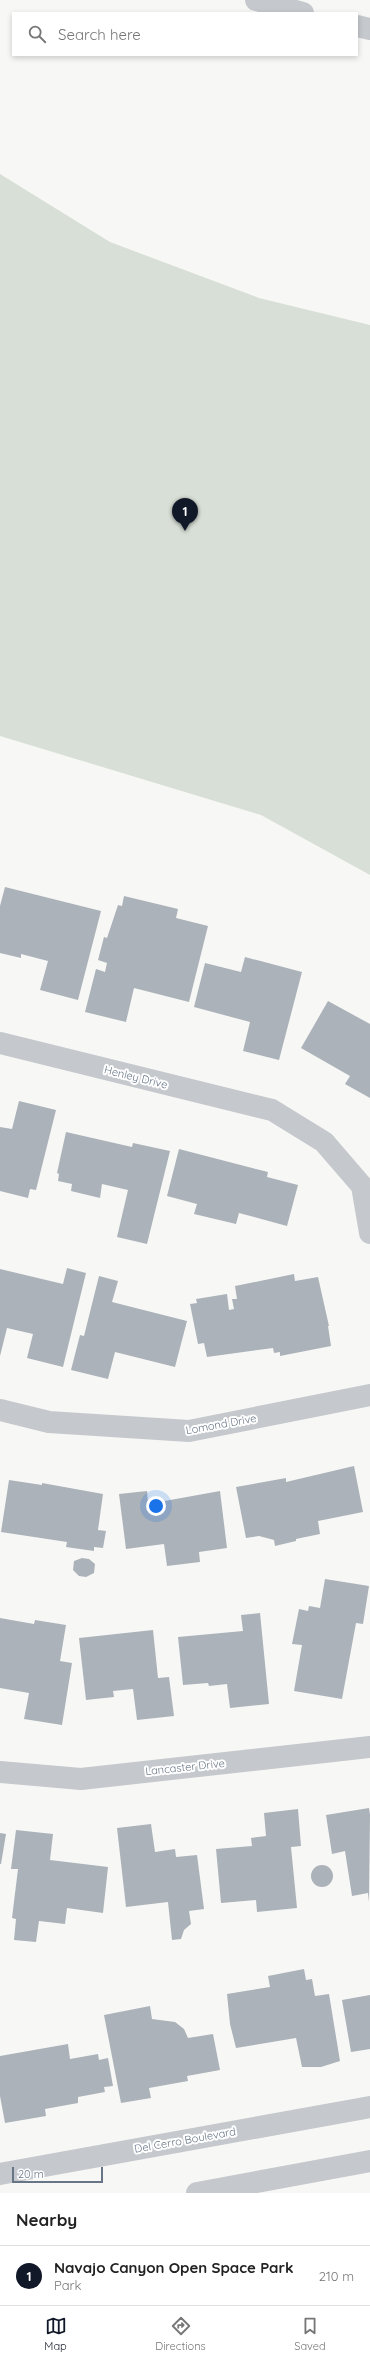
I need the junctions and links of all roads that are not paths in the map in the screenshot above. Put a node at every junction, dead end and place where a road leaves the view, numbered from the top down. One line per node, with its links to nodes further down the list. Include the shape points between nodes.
1 (256, 0): 2 (street)
2 (299, 12)
3 (358, 26): 4 (street)
4 (370, 29)
5 (0, 1044): 6 (street, Henley Drive, via 272,1110 324,1142 362,1186)
6 (370, 1233)
7 (370, 1395): 8 (street, Lomond Drive, via 189,1431 49,1422)
8 (0, 1410)
9 (370, 1747): 10 (street, Lancaster Drive, via 81,1779)
10 (0, 1772)
11 (370, 2106): 13 (street, Del Cerro Boulevard)
12 (370, 2161): 14 (street)
13 (0, 2174)
14 (197, 2193)

